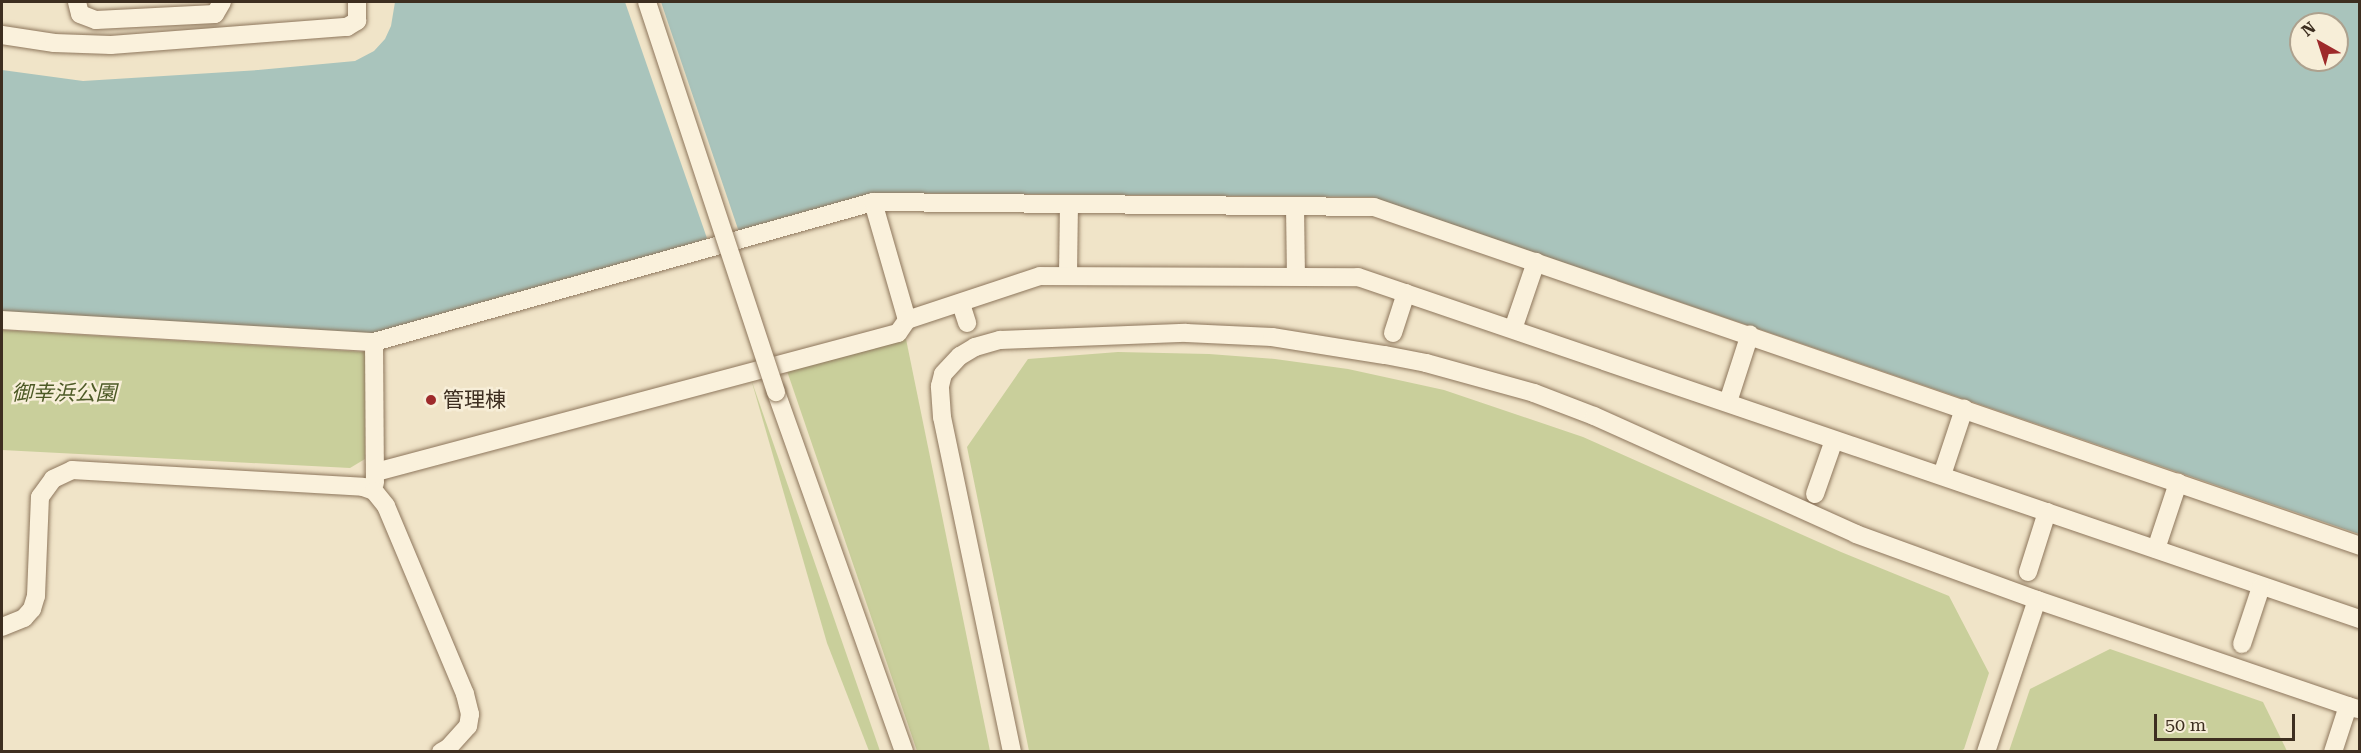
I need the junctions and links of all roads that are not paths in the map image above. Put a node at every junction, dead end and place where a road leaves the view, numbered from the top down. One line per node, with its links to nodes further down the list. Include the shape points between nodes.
1 (77, 2): 2 (street, via 80,14 96,20 215,14)
2 (222, 2)
3 (357, 2): 5 (street, via 357,21 347,27 111,45 54,43)
4 (647, 2): 40 (street, bridge, via 776,392)
5 (2, 35)
6 (873, 202): 7 (street); 14 (street); 20 (street)
7 (1069, 204): 8 (street); 10 (street)
8 (1295, 206): 9 (street, via 1374,207); 11 (street)
9 (1536, 262): 17 (street); 19 (street)
10 (1068, 275): 11 (street); 13 (street, via 1040,276)
11 (1296, 276): 12 (street, via 1358,277)
12 (1406, 293): 17 (street); 18 (street)
13 (961, 304): 14 (street); 16 (street)
14 (907, 320): 24 (street, via 898,333)
15 (2, 321): 20 (street)
16 (967, 323)
17 (1513, 329): 21 (street)
18 (1393, 333)
19 (1750, 334): 21 (street); 22 (street)
20 (374, 342): 24 (street)
21 (1728, 402): 23 (street)
22 (1964, 409): 25 (street); 26 (street)
23 (1834, 440): 25 (street); 28 (street)
24 (376, 472): 27 (street)
25 (1942, 475): 29 (street)
26 (2178, 483): 30 (street); 31 (street)
27 (374, 491): 36 (street, via 351,486 72,470 53,479 40,497 36,596 32,609 24,618); 39 (street, via 386,506 465,694 470,714 468,726)
28 (1815, 495)
29 (2047, 513): 31 (street); 32 (street)
30 (2360, 546)
31 (2156, 549): 33 (street)
32 (2028, 573)
33 (2261, 587): 35 (street); 37 (street)
34 (2037, 600): 38 (street); 41 (street, via 1809,515 1594,416 1534,393 1426,363 1250,336 1186,333 1000,340 975,347 950,364 940,386 940,400); 42 (street)
35 (2360, 619)
36 (2, 627)
37 (2242, 644)
38 (2354, 708): 43 (street)
39 (441, 752)
40 (904, 752)
41 (1012, 752)
42 (1986, 752)
43 (2333, 752)

